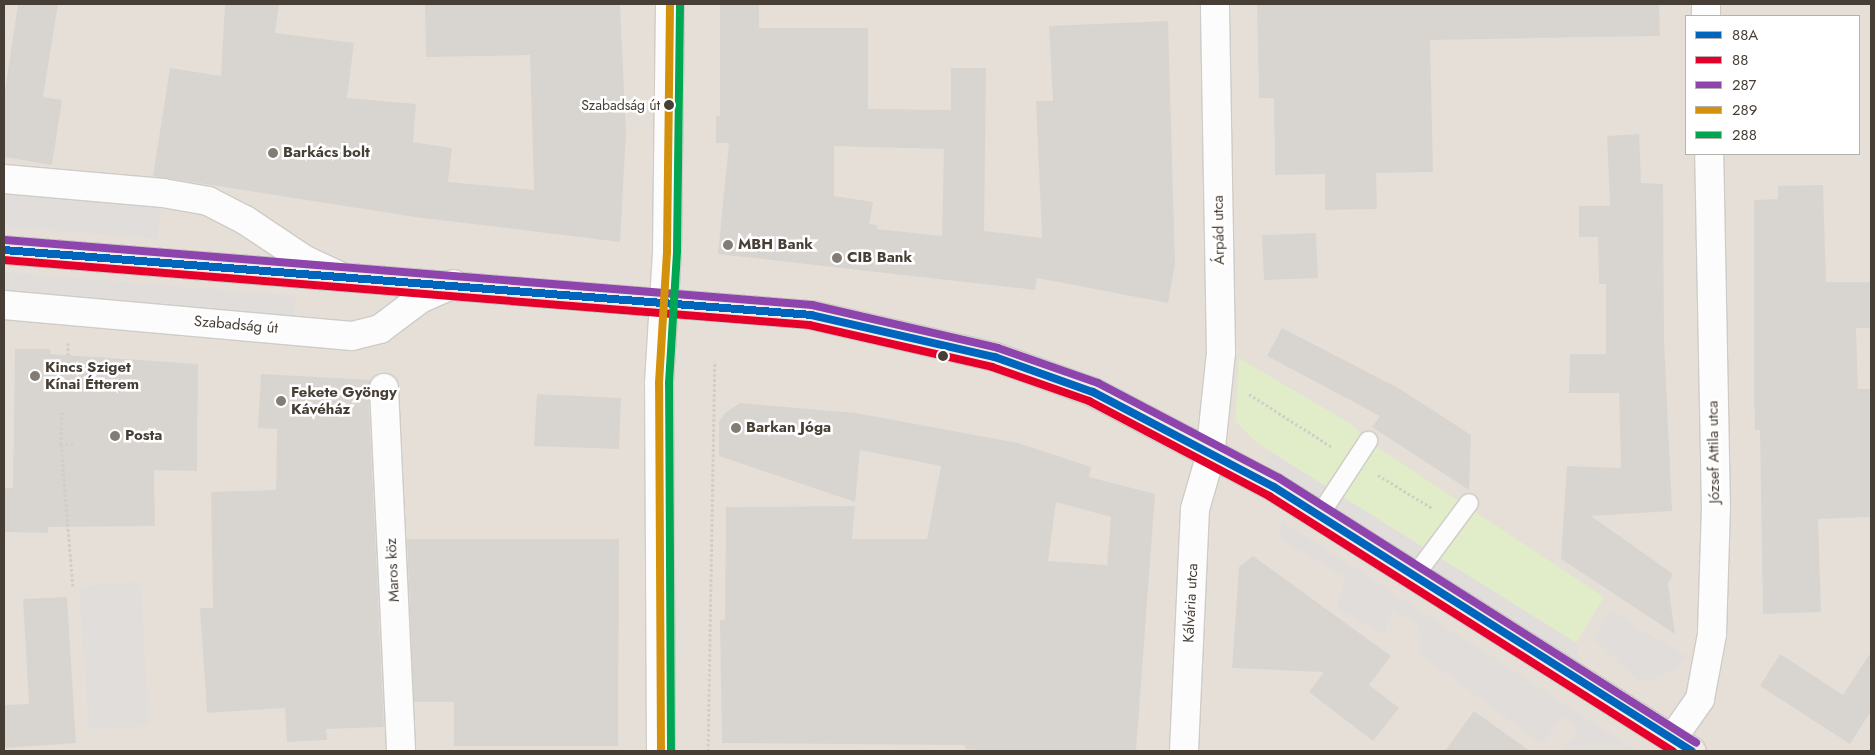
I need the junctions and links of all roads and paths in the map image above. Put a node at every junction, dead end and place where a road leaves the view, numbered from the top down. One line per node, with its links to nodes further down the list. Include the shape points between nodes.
1 (670, 4): 8 (street)
2 (1215, 4): 11 (street, Árpád utca, via 1220,282)
3 (1708, 155): 23 (street, József Attila utca, via 1716,509 1712,634 1700,699)
4 (4, 179): 6 (street, Szabadság út, via 170,194 208,201 245,220 305,260)
5 (4, 250): 6 (main road, Szabadság út)
6 (346, 278): 7 (main road, Szabadság út)
7 (454, 284): 8 (main road, Szabadság út); 9 (street, Szabadság út, via 420,299 380,329 352,336)
8 (664, 302): 18 (main road, Szabadság út, via 811,315 995,357 1093,392); 25 (street, via 658,383)
9 (4, 305)
10 (715, 361): 26 (path)
11 (1218, 376): 14 (path); 18 (street, Árpád utca)
12 (384, 388): 24 (street, Maros köz)
13 (62, 412): 16 (path)
14 (1290, 421)
15 (1368, 440): 20 (lane)
16 (61, 444): 17 (path); 22 (path)
17 (75, 444)
18 (1210, 456): 20 (main road, Szabadság út, via 1274,488); 27 (street, Kálvária utca, via 1195,509)
19 (1469, 503): 21 (lane)
20 (1319, 516): 21 (main road, Szabadság út)
21 (1414, 577): 23 (main road, Szabadság út)
22 (73, 586)
23 (1681, 745)
24 (401, 751)
25 (661, 751)
26 (708, 751)
27 (1184, 751)

